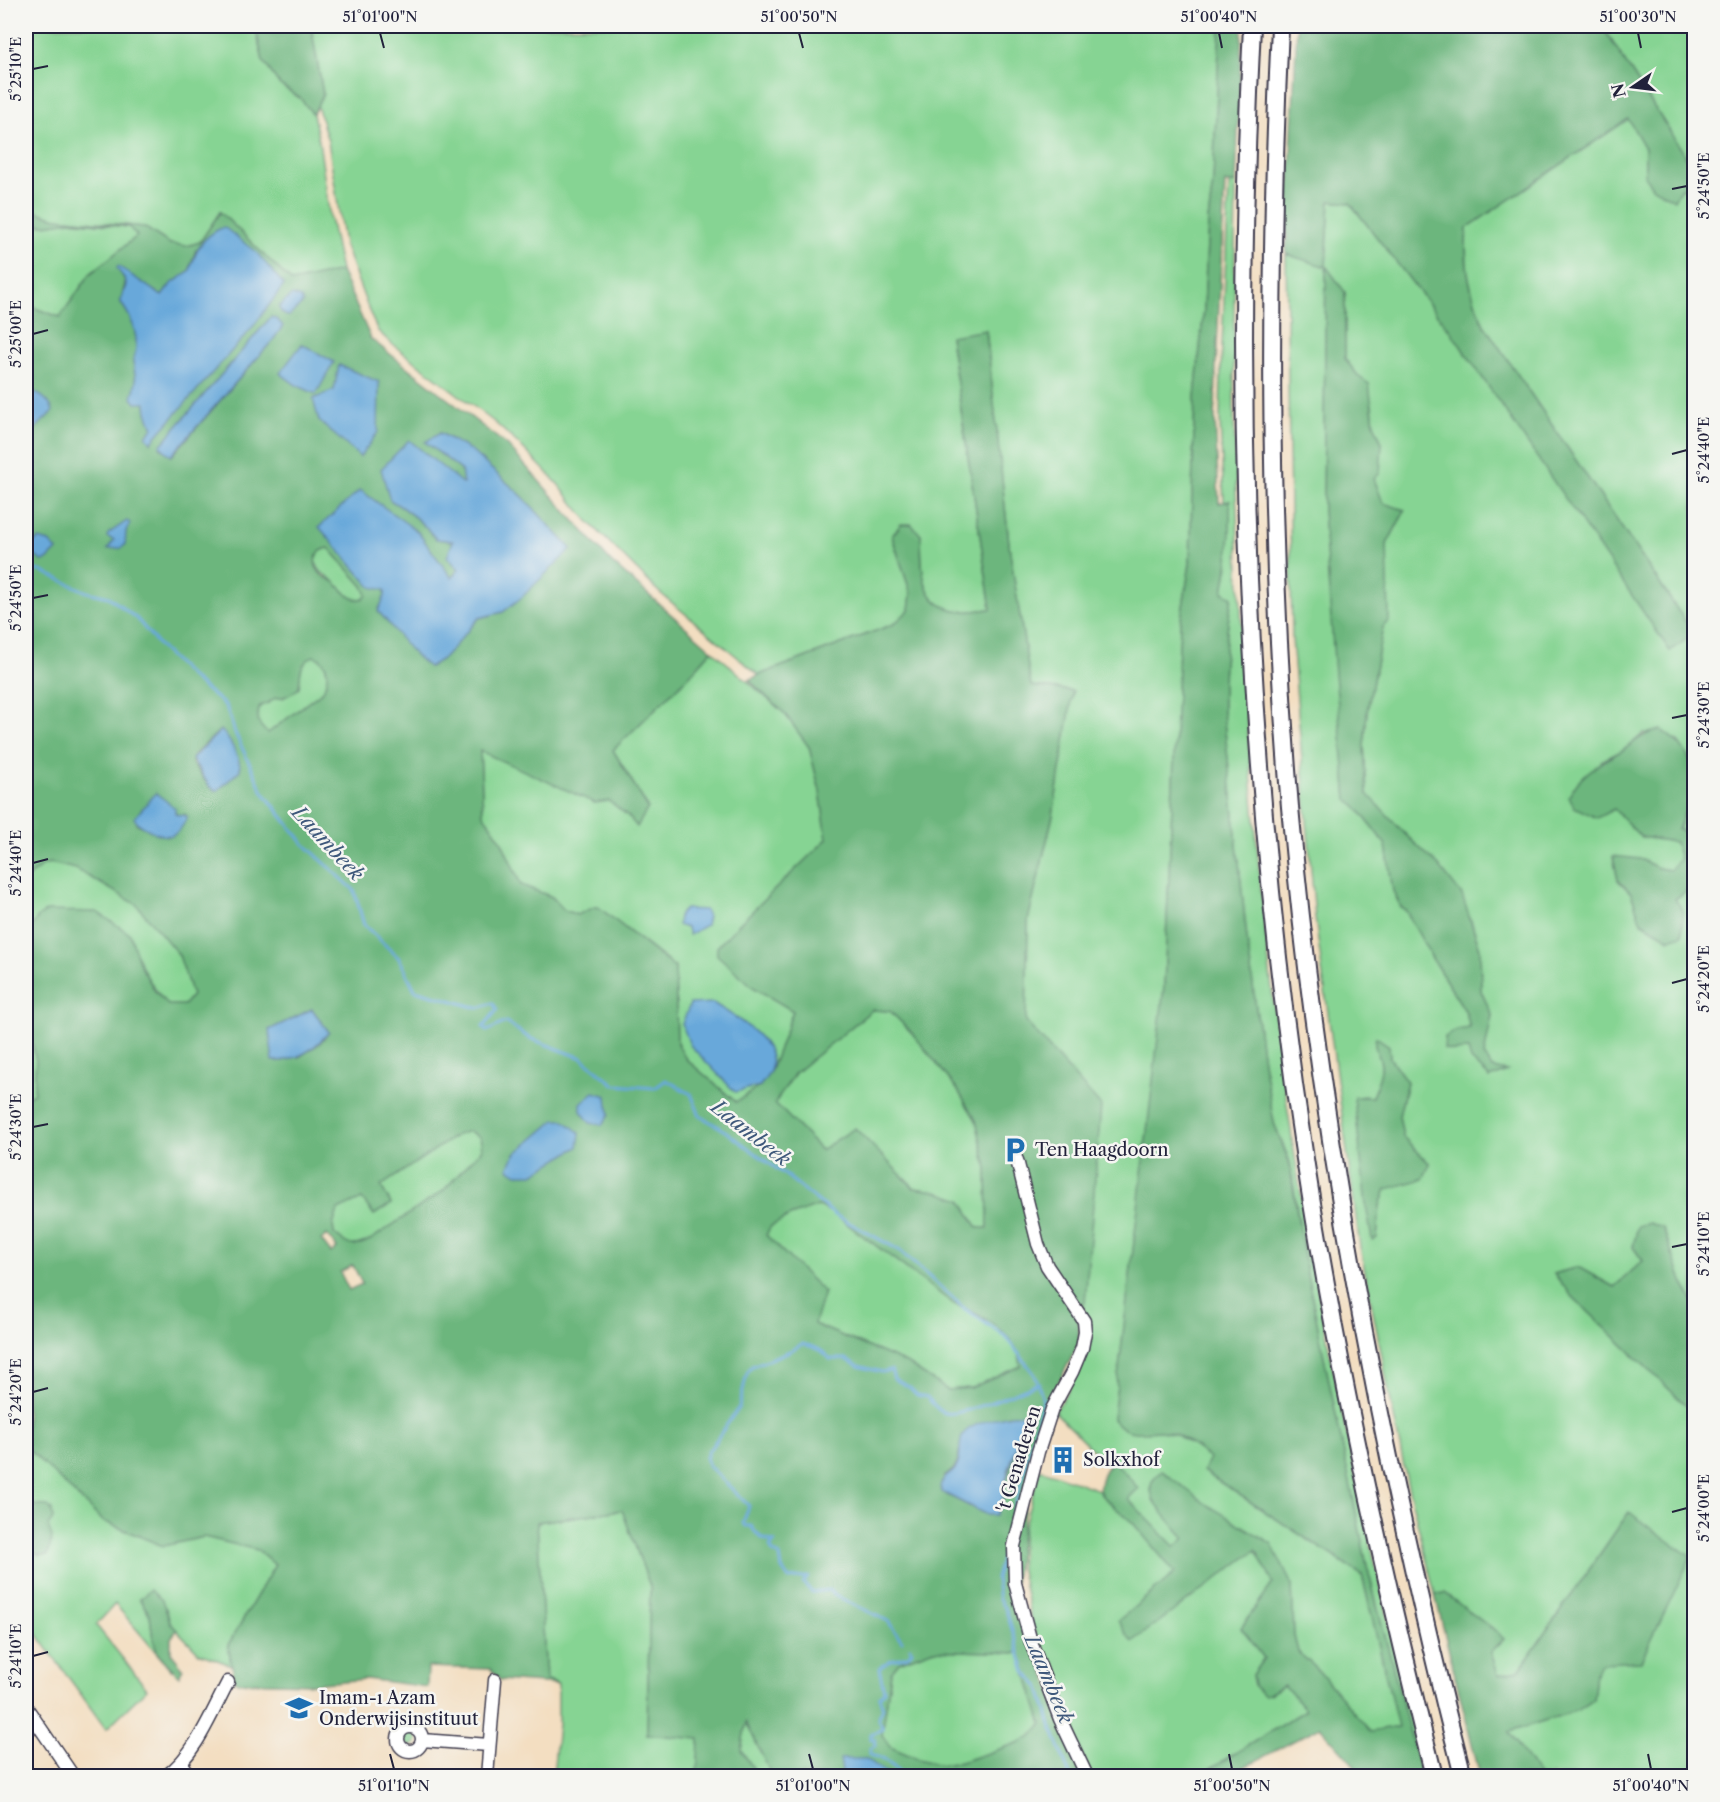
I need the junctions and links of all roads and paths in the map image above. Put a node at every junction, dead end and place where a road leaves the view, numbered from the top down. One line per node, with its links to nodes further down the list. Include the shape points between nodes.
1 (1251, 26): 15 (highway, via 1243,276 1245,462 1251,636 1274,924 1304,1157 1325,1283 1367,1494)
2 (1280, 26): 16 (highway, via 1272,287 1272,461 1290,806 1332,1151 1372,1380)
3 (1017, 1160): 14 (street, 't Genaderen, via 1038,1244 1047,1266 1084,1321 1085,1332 1079,1356 1052,1409 1038,1452 1014,1546 1015,1583 1056,1710)
4 (495, 1680): 8 (street)
5 (228, 1682): 9 (street)
6 (26, 1707): 10 (street)
7 (422, 1740): 8 (street)
8 (489, 1745): 13 (street)
9 (180, 1763): 11 (street); 12 (street)
10 (73, 1776)
11 (166, 1776)
12 (190, 1776)
13 (487, 1776)
14 (1087, 1776)
15 (1434, 1776)
16 (1462, 1776)

